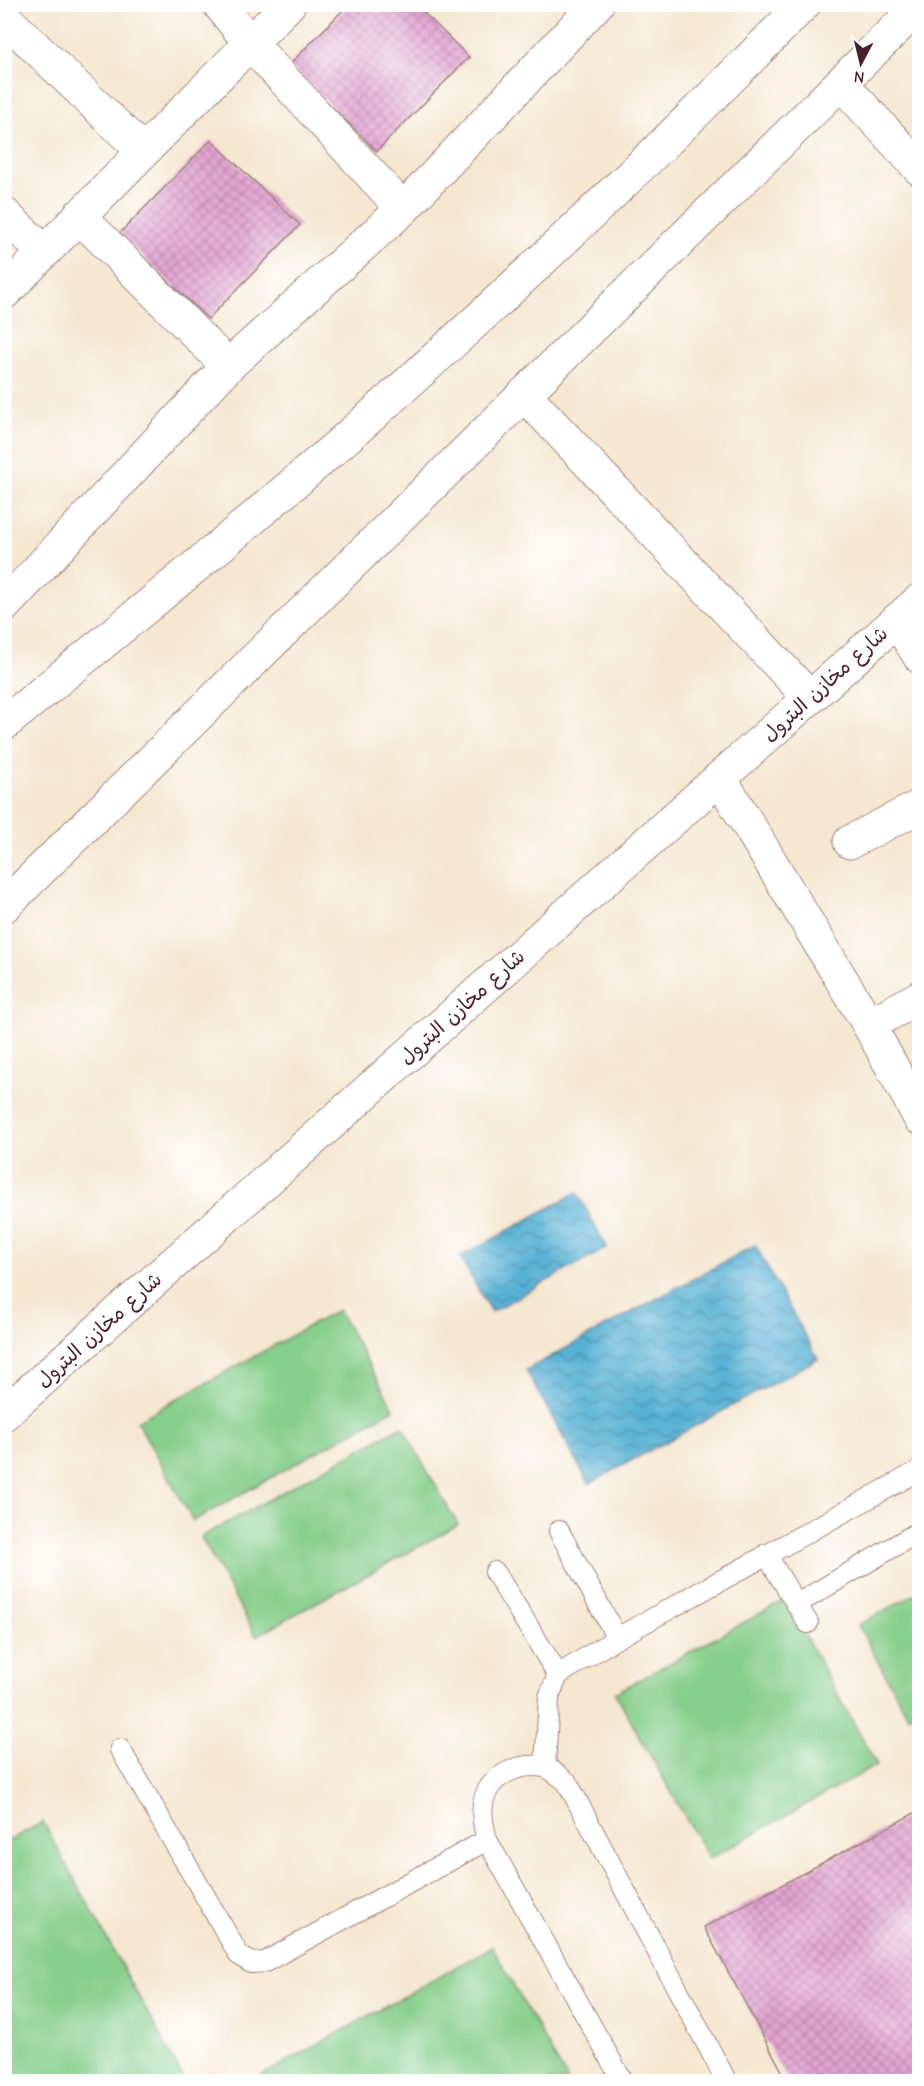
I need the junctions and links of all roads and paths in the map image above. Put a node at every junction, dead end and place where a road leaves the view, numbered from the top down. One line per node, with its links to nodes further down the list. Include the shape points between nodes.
1 (219, 4): 7 (street)
2 (289, 4): 7 (street)
3 (597, 4): 11 (street)
4 (804, 4): 22 (street, via 530,271 367,419)
5 (920, 5): 8 (street)
6 (4, 17): 9 (street)
7 (251, 44): 9 (street); 11 (street)
8 (841, 83): 10 (street); 17 (street)
9 (143, 150): 13 (street)
10 (920, 169)
11 (403, 209): 16 (street)
12 (4, 213): 14 (street)
13 (80, 216): 14 (street); 16 (street)
14 (44, 252): 15 (street)
15 (4, 293)
16 (228, 366): 18 (street)
17 (524, 394): 21 (street); 26 (street)
18 (4, 606)
19 (908, 610): 20 (street); 21 (street, شارع مخازن البترول)
20 (920, 657)
21 (810, 698): 23 (street, شارع مخازن البترول)
22 (4, 724)
23 (720, 778): 28 (street); 30 (street, شارع مخازن البترول)
24 (920, 806): 25 (street)
25 (850, 842)
26 (4, 906)
27 (920, 998): 28 (street)
28 (869, 1025): 29 (street)
29 (920, 1118)
30 (4, 1414)
31 (920, 1470): 34 (lane)
32 (559, 1531): 38 (lane)
33 (920, 1531): 36 (lane)
34 (765, 1554): 36 (lane); 38 (lane)
35 (495, 1572): 39 (lane)
36 (796, 1604): 37 (lane)
37 (808, 1623)
38 (616, 1638): 39 (lane)
39 (558, 1675): 41 (lane, via 549,1697)
40 (120, 1749): 42 (lane, via 239,1955 251,1963 265,1962)
41 (545, 1767): 42 (lane, via 519,1766 496,1779 483,1801 482,1821); 44 (lane, via 567,1782)
42 (487, 1840): 43 (lane)
43 (623, 2082)
44 (727, 2082)

